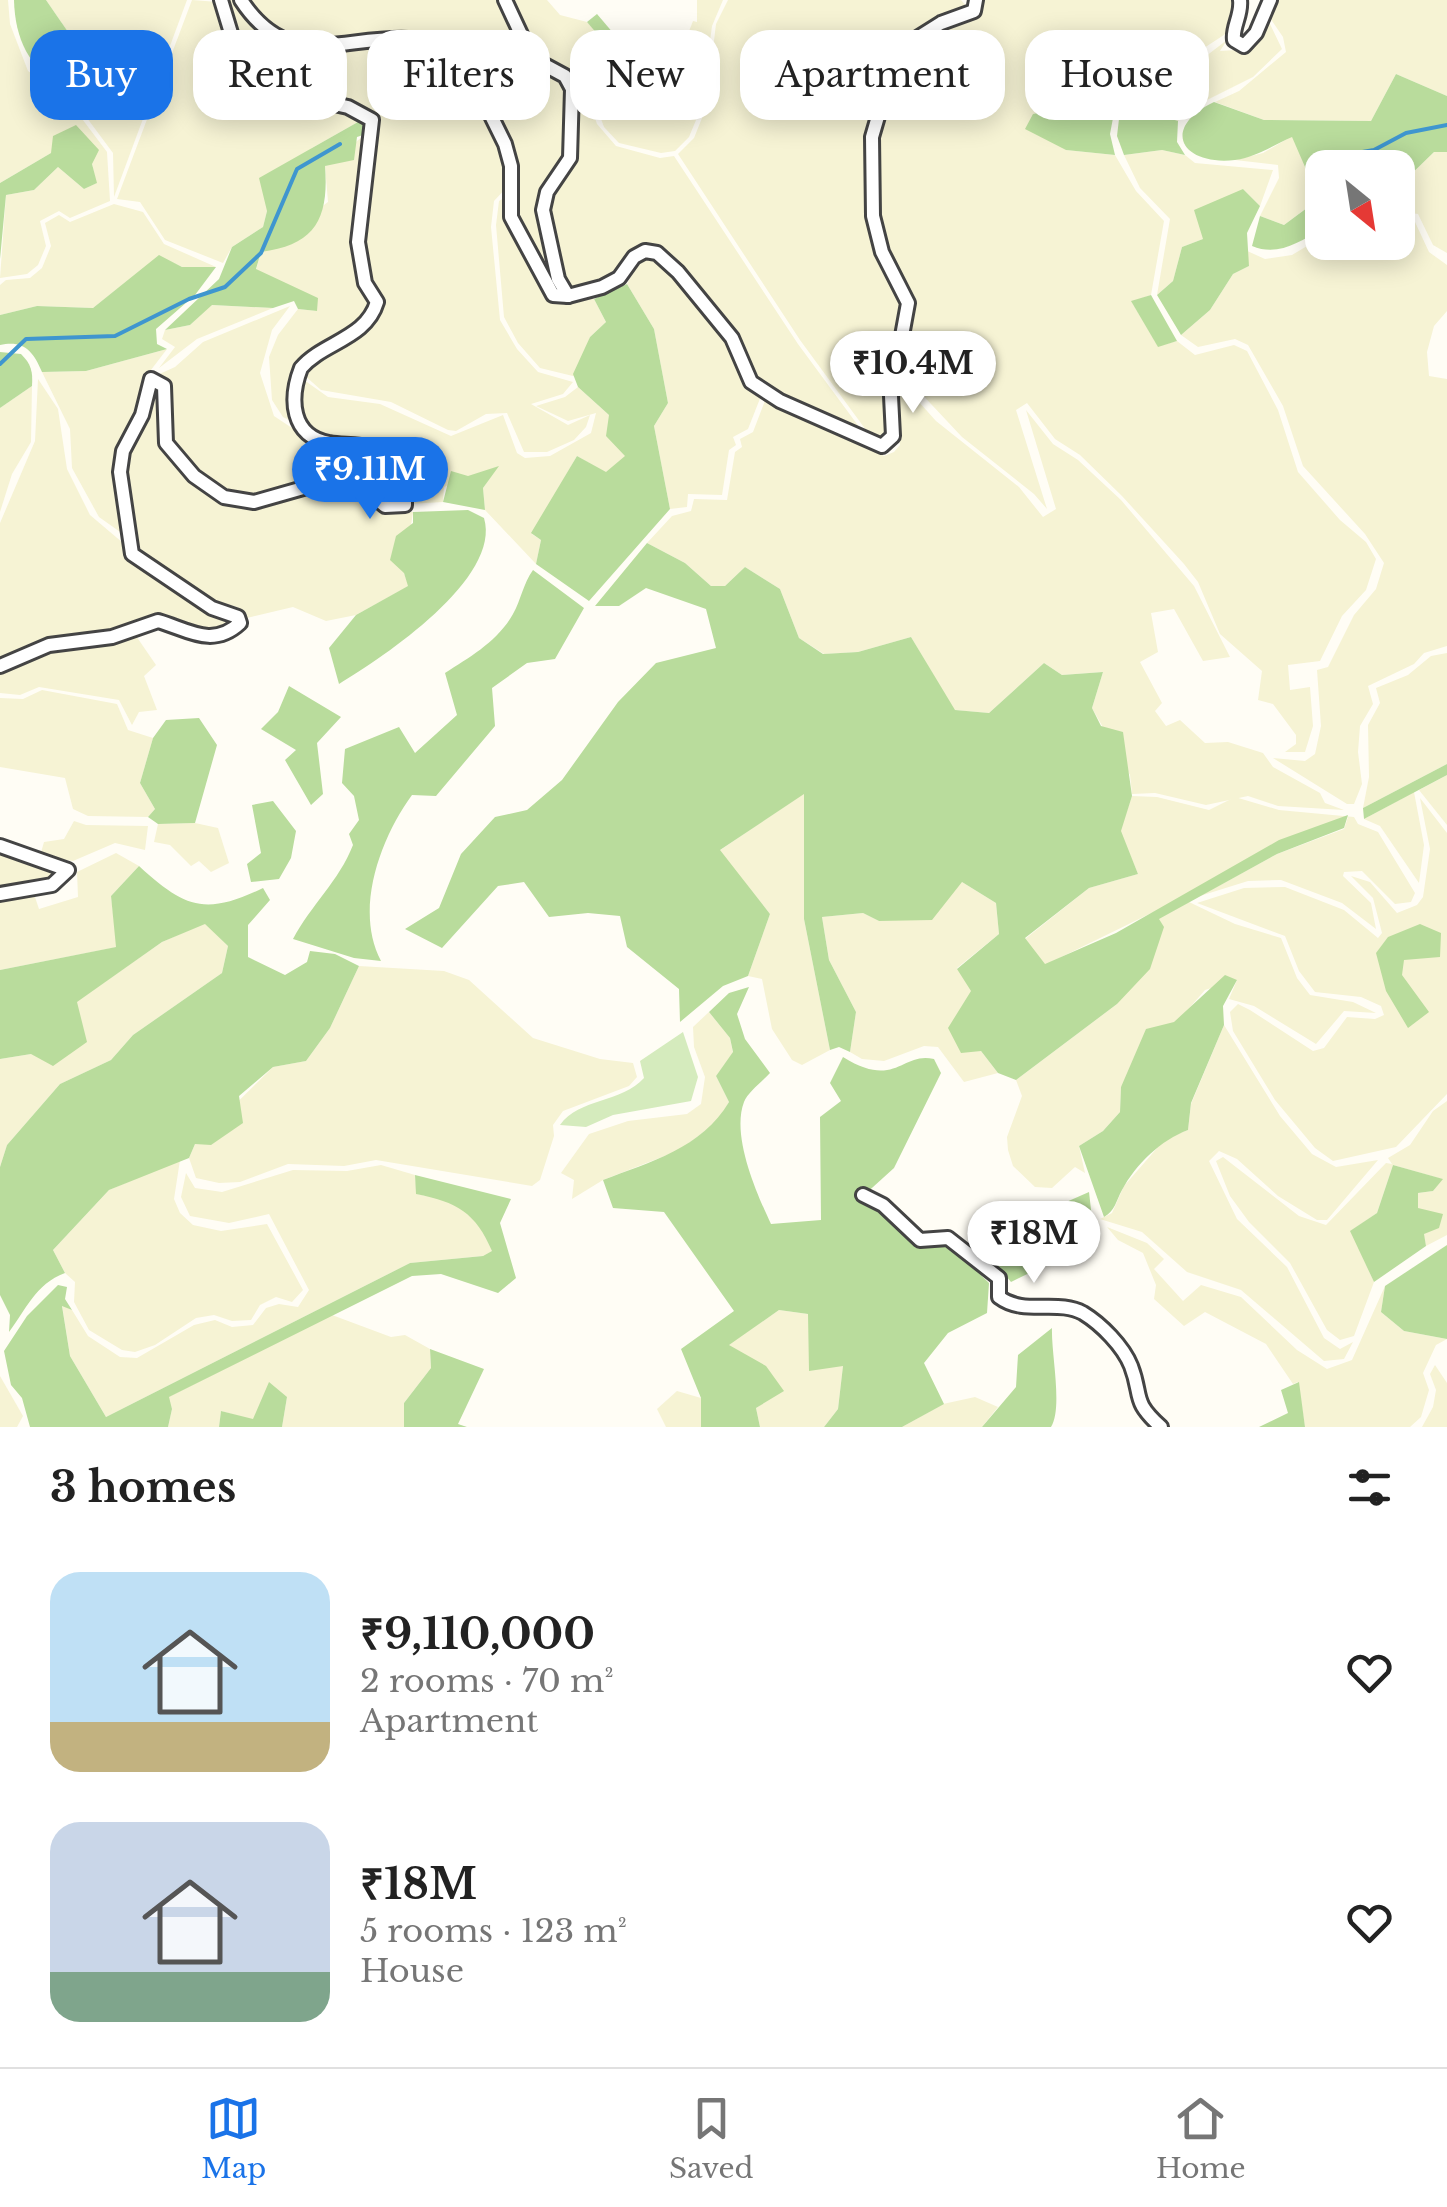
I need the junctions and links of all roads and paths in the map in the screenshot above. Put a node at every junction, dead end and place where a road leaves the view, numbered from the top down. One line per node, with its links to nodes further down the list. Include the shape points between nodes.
1 (221, 0): 8 (street, via 234,43 269,85 372,120 358,242 365,283 377,302 361,328 301,368 295,414 299,427 317,441 371,450 405,505 386,506 350,474 254,502 224,497 194,476 166,443 164,386 150,380 120,472 132,554 240,623 225,633 192,636 158,622 112,637 49,645)
2 (241, 0): 7 (street, via 270,30 302,48 408,39 473,79 505,144 511,216 554,295)
3 (505, 0): 7 (street, via 526,45 572,89 570,158 543,210)
4 (976, 0): 7 (street, via 974,11 906,45 896,89 872,138 874,216 882,252 908,303 891,396 890,443 874,446 751,382 732,338 657,253 645,251 610,283)
5 (1240, 0): 6 (street, via 1233,34 1244,46)
6 (1270, 0)
7 (568, 296)
8 (0, 666)
9 (0, 846): 10 (street, via 68,870 52,885)
10 (0, 894)
11 (863, 1195): 12 (street, via 920,1240 948,1238 998,1278 1000,1298 1011,1306 1081,1312 1120,1346 1142,1410)
12 (1161, 1427)

